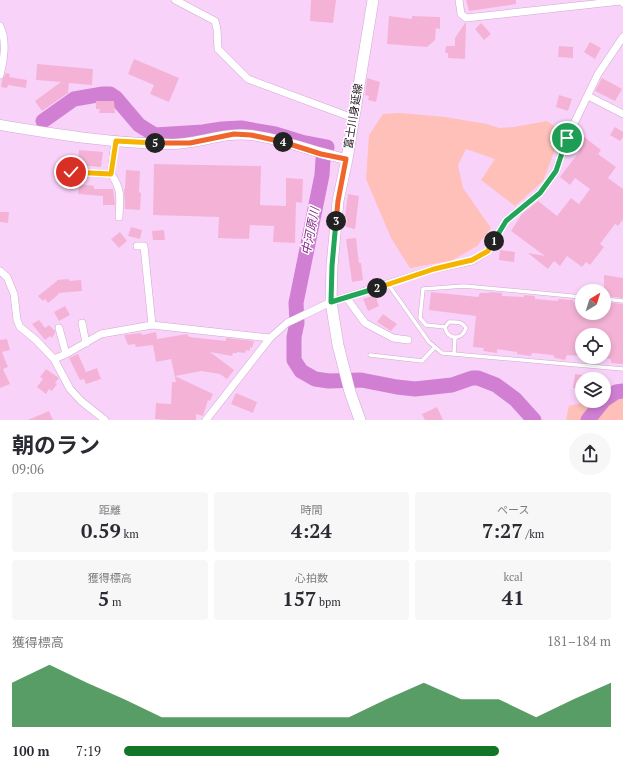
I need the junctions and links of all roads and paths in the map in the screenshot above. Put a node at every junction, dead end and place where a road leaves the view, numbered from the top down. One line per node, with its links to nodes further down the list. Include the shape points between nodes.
1 (175, 0): 10 (street, via 216,22 218,49 248,79)
2 (373, 0): 10 (main road, 富士川身延線)
3 (459, 0): 4 (street, via 461,14 466,18 621,1)
4 (623, 3)
5 (0, 26): 7 (street, via 3,32 4,63)
6 (623, 37): 8 (street, via 598,74)
7 (0, 75)
8 (588, 96): 9 (street); 19 (street, via 567,138 556,171 540,193 506,221 488,251 472,260)
9 (623, 114)
10 (349, 116): 13 (main road, 富士川身延線)
11 (0, 125): 12 (street)
12 (116, 141): 13 (street, via 171,144 234,134 251,135); 15 (street)
13 (342, 158): 24 (main road, 富士川身延線)
14 (71, 172): 15 (street)
15 (111, 174): 16 (street, via 120,192)
16 (119, 217)
17 (137, 246): 26 (street, via 144,246)
18 (0, 271): 37 (street, via 7,277 14,294 20,327)
19 (388, 284): 21 (street); 33 (lane)
20 (575, 296): 27 (lane, via 464,286 423,289 420,318 426,324)
21 (346, 297): 24 (street); 31 (street, via 365,323 393,338)
22 (611, 300): 23 (lane)
23 (623, 301)
24 (331, 302): 30 (street, via 286,323); 41 (main road, 富士川身延線, via 344,371)
25 (82, 323): 32 (street)
26 (152, 325): 30 (street); 32 (street, via 101,334)
27 (445, 327): 29 (lane, via 449,335); 29 (lane, via 449,322 464,324 464,333)
28 (59, 328): 34 (street)
29 (455, 337): 35 (lane)
30 (270, 338): 40 (street)
31 (408, 340)
32 (86, 343): 34 (street)
33 (435, 347): 35 (lane, via 442,353); 36 (lane, via 422,361)
34 (66, 354): 37 (street)
35 (454, 354): 38 (lane)
36 (370, 356)
37 (54, 359): 39 (street, via 70,390)
38 (623, 369)
39 (105, 420)
40 (206, 420)
41 (360, 420)

